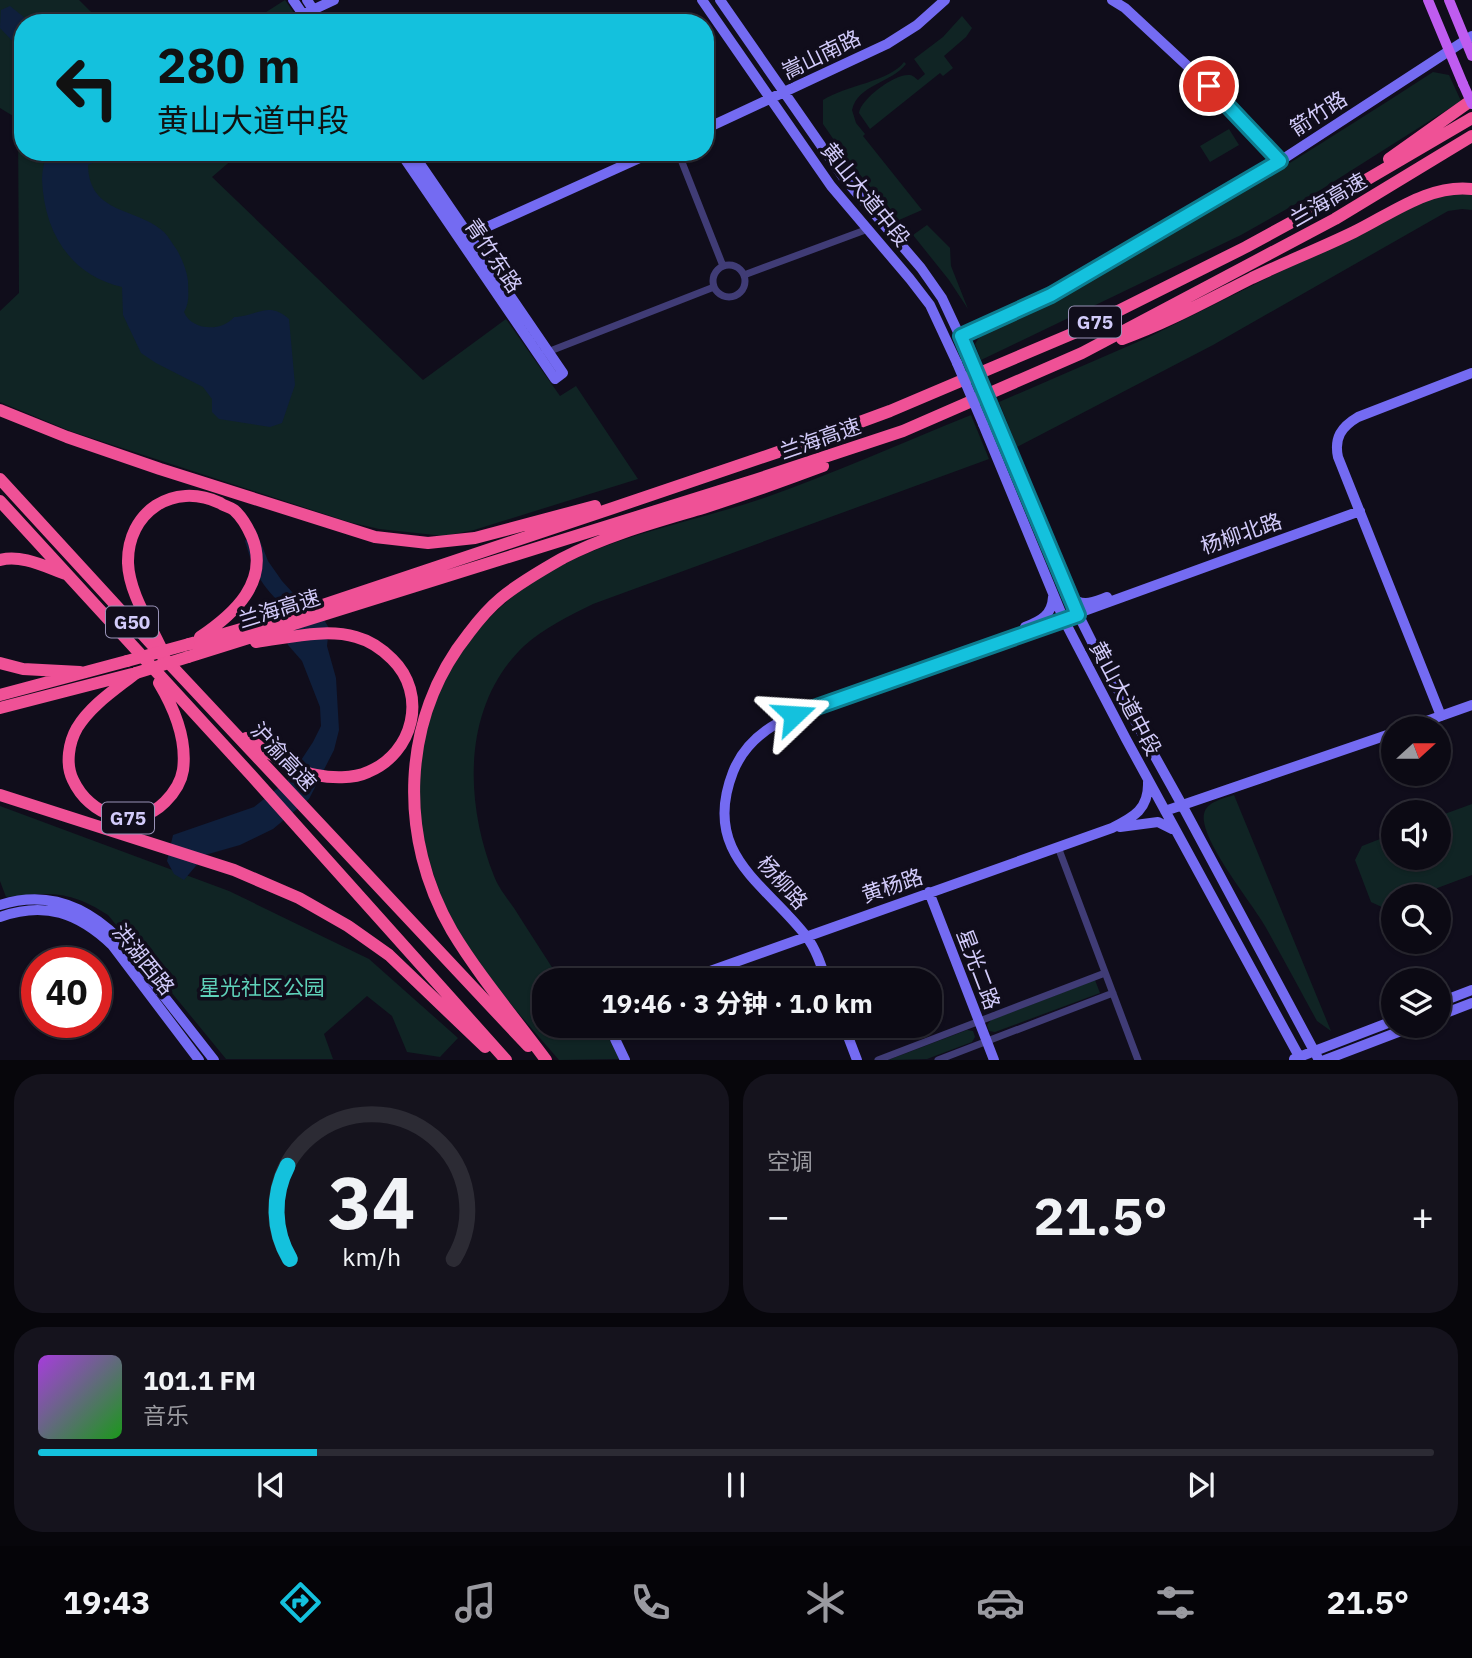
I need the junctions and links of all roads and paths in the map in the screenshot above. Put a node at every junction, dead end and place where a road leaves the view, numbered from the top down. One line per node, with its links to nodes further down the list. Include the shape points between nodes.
1 (293, 0): 8 (street)
2 (334, 0): 9 (street)
3 (720, 0): 14 (street, 黄山大道中段)
4 (945, 0): 14 (street, 嵩山南路, via 887,44)
5 (1112, 0): 24 (street, via 1209,86)
6 (1428, 0): 12 (main road)
7 (1449, 0): 11 (main road)
8 (307, 14)
9 (312, 14)
10 (714, 17): 15 (street, 黄山大道中段)
11 (1469, 38): 12 (street, 箭竹路); 13 (main road)
12 (1449, 50): 16 (main road, bridge); 24 (street, 箭竹路)
13 (1472, 56)
14 (785, 93): 15 (street, 嵩山南路); 32 (street, 黄山大道中段, via 843,177 921,268)
15 (772, 99): 18 (street, 嵩山南路); 27 (street, 黄山大道中段, via 831,186)
16 (1472, 102): 26 (highway)
17 (1472, 118): 26 (highway, 兰海高速 / G75)
18 (714, 125)
19 (1472, 136): 33 (highway, 兰海高速 / G75, via 1324,225)
20 (407, 161): 28 (street, 青竹东路)
21 (418, 161): 28 (street, 青竹东路)
22 (633, 161): 28 (street)
23 (682, 161): 29 (street)
24 (1280, 161): 32 (street, 箭竹路, via 1051,295)
25 (1472, 189): 33 (highway, via 1428,194 1144,332)
26 (1325, 204): 40 (highway, 兰海高速 / G75, via 1074,333 890,411)
27 (868, 229): 30 (street); 48 (street, 黄山大道中段, bridge, via 930,305)
28 (465, 237): 34 (street, 青竹东路)
29 (723, 266): 30 (street, via 733,265); 31 (street, via 713,276)
30 (744, 275): 31 (street, via 742,291 732,297)
31 (714, 287): 34 (street)
32 (961, 336): 47 (street, 黄山大道中段, bridge)
33 (1082, 353): 38 (highway, 兰海高速 / G75)
34 (544, 354): 36 (street, 青竹东路)
35 (1472, 373): 42 (street, via 1358,417 1342,429 1337,439 1338,457)
36 (559, 376)
37 (0, 410): 40 (highway, G75, via 160,469 374,537 428,543 475,538)
38 (903, 431): 44 (highway, 兰海高速 / G75, via 755,480); 98 (highway, via 759,491 636,528 564,558 500,599 455,651 425,711 416,746 412,782 420,850 452,931)
39 (0, 479): 54 (highway, 沪渝高速 / G50)
40 (696, 480): 44 (highway)
41 (0, 501): 45 (highway, G75)
42 (1360, 511): 46 (street, 杨柳北路); 61 (street)
43 (0, 560): 45 (highway, via 25,560)
44 (435, 573): 51 (highway); 52 (highway, 兰海高速 / G75)
45 (66, 574): 53 (highway, G75)
46 (1135, 592): 47 (street, via 1084,604); 49 (street, 杨柳路)
47 (1068, 594): 49 (street, 黄山大道中段)
48 (1053, 596): 50 (street, 黄山大道中段); 74 (street, 杨柳路, via 1048,613 1035,623 781,716 760,729 737,754 725,777 720,804 725,846 747,881)
49 (1078, 615): 50 (street, 杨柳路); 66 (street, 黄山大道中段)
50 (1064, 620): 64 (street, 黄山大道中段); 74 (street, 杨柳路, via 794,715 762,733 747,748 727,792 725,818 730,843 751,878)
51 (226, 627): 54 (highway, via 251,589 257,568 247,527 234,510 192,495 153,506 130,538 128,565 134,590); 56 (highway, bridge, via 190,644)
52 (225, 645): 57 (highway, 兰海高速, bridge); 63 (highway, via 337,632 359,637 378,646 400,667 411,688 410,731 400,748 367,773 334,778)
53 (139, 653): 57 (highway, G75, via 166,695 175,719 183,746 183,771 176,791 160,807 125,819 93,807 78,791 68,754 76,729 91,710); 96 (highway, 沪渝高速 / G50)
54 (167, 661): 63 (highway, 沪渝高速 / G50, via 231,729)
55 (0, 663): 56 (highway, via 23,669)
56 (90, 672): 58 (highway)
57 (136, 673): 60 (highway, 兰海高速)
58 (0, 695)
59 (1472, 705): 61 (street)
60 (0, 708)
61 (1441, 716)
62 (1381, 737): 66 (street)
63 (269, 760): 97 (highway, 沪渝高速, via 310,813)
64 (1148, 781): 67 (street, 黄山大道中段); 68 (street, via 1141,810)
65 (0, 795): 95 (highway, via 234,870 299,898 389,955)
66 (1182, 805): 67 (street); 92 (street, 黄山大道中段)
67 (1165, 811): 69 (street, 黄山大道中段)
68 (1112, 828): 69 (street, via 1158,822); 70 (street, 黄杨路)
69 (1177, 834): 106 (street, 黄山大道中段)
70 (1058, 847): 71 (street, 黄杨路); 79 (street)
71 (929, 892): 74 (street, 黄杨路); 85 (street, 星光二路)
72 (0, 905): 94 (street, 洪湖西路, via 65,902 102,922)
73 (0, 917): 93 (street, 洪湖西路, via 39,909 63,912 98,932)
74 (802, 937): 75 (street); 76 (street, 黄杨路); 77 (street, 杨柳路); 78 (street, 杨柳路)
75 (709, 968)
76 (718, 968)
77 (815, 968)
78 (819, 968)
79 (1105, 972): 81 (street); 85 (street)
80 (1472, 990): 82 (street)
81 (1112, 993): 91 (street); 105 (street)
82 (1451, 998)
83 (1472, 1003): 84 (street)
84 (1451, 1011)
85 (979, 1021): 91 (street, 星光二路); 102 (street)
86 (1381, 1026): 92 (street)
87 (615, 1038): 99 (street)
88 (842, 1038): 100 (street)
89 (849, 1038): 101 (street)
90 (1382, 1038): 107 (street)
91 (986, 1041): 103 (street); 104 (street, 星光二路)
92 (1317, 1055): 106 (street)
93 (199, 1059)
94 (214, 1059)
95 (498, 1059)
96 (506, 1059)
97 (540, 1059)
98 (546, 1059)
99 (625, 1059)
100 (850, 1059)
101 (857, 1059)
102 (878, 1059)
103 (938, 1059)
104 (994, 1059)
105 (1138, 1059)
106 (1299, 1059)
107 (1325, 1059)

